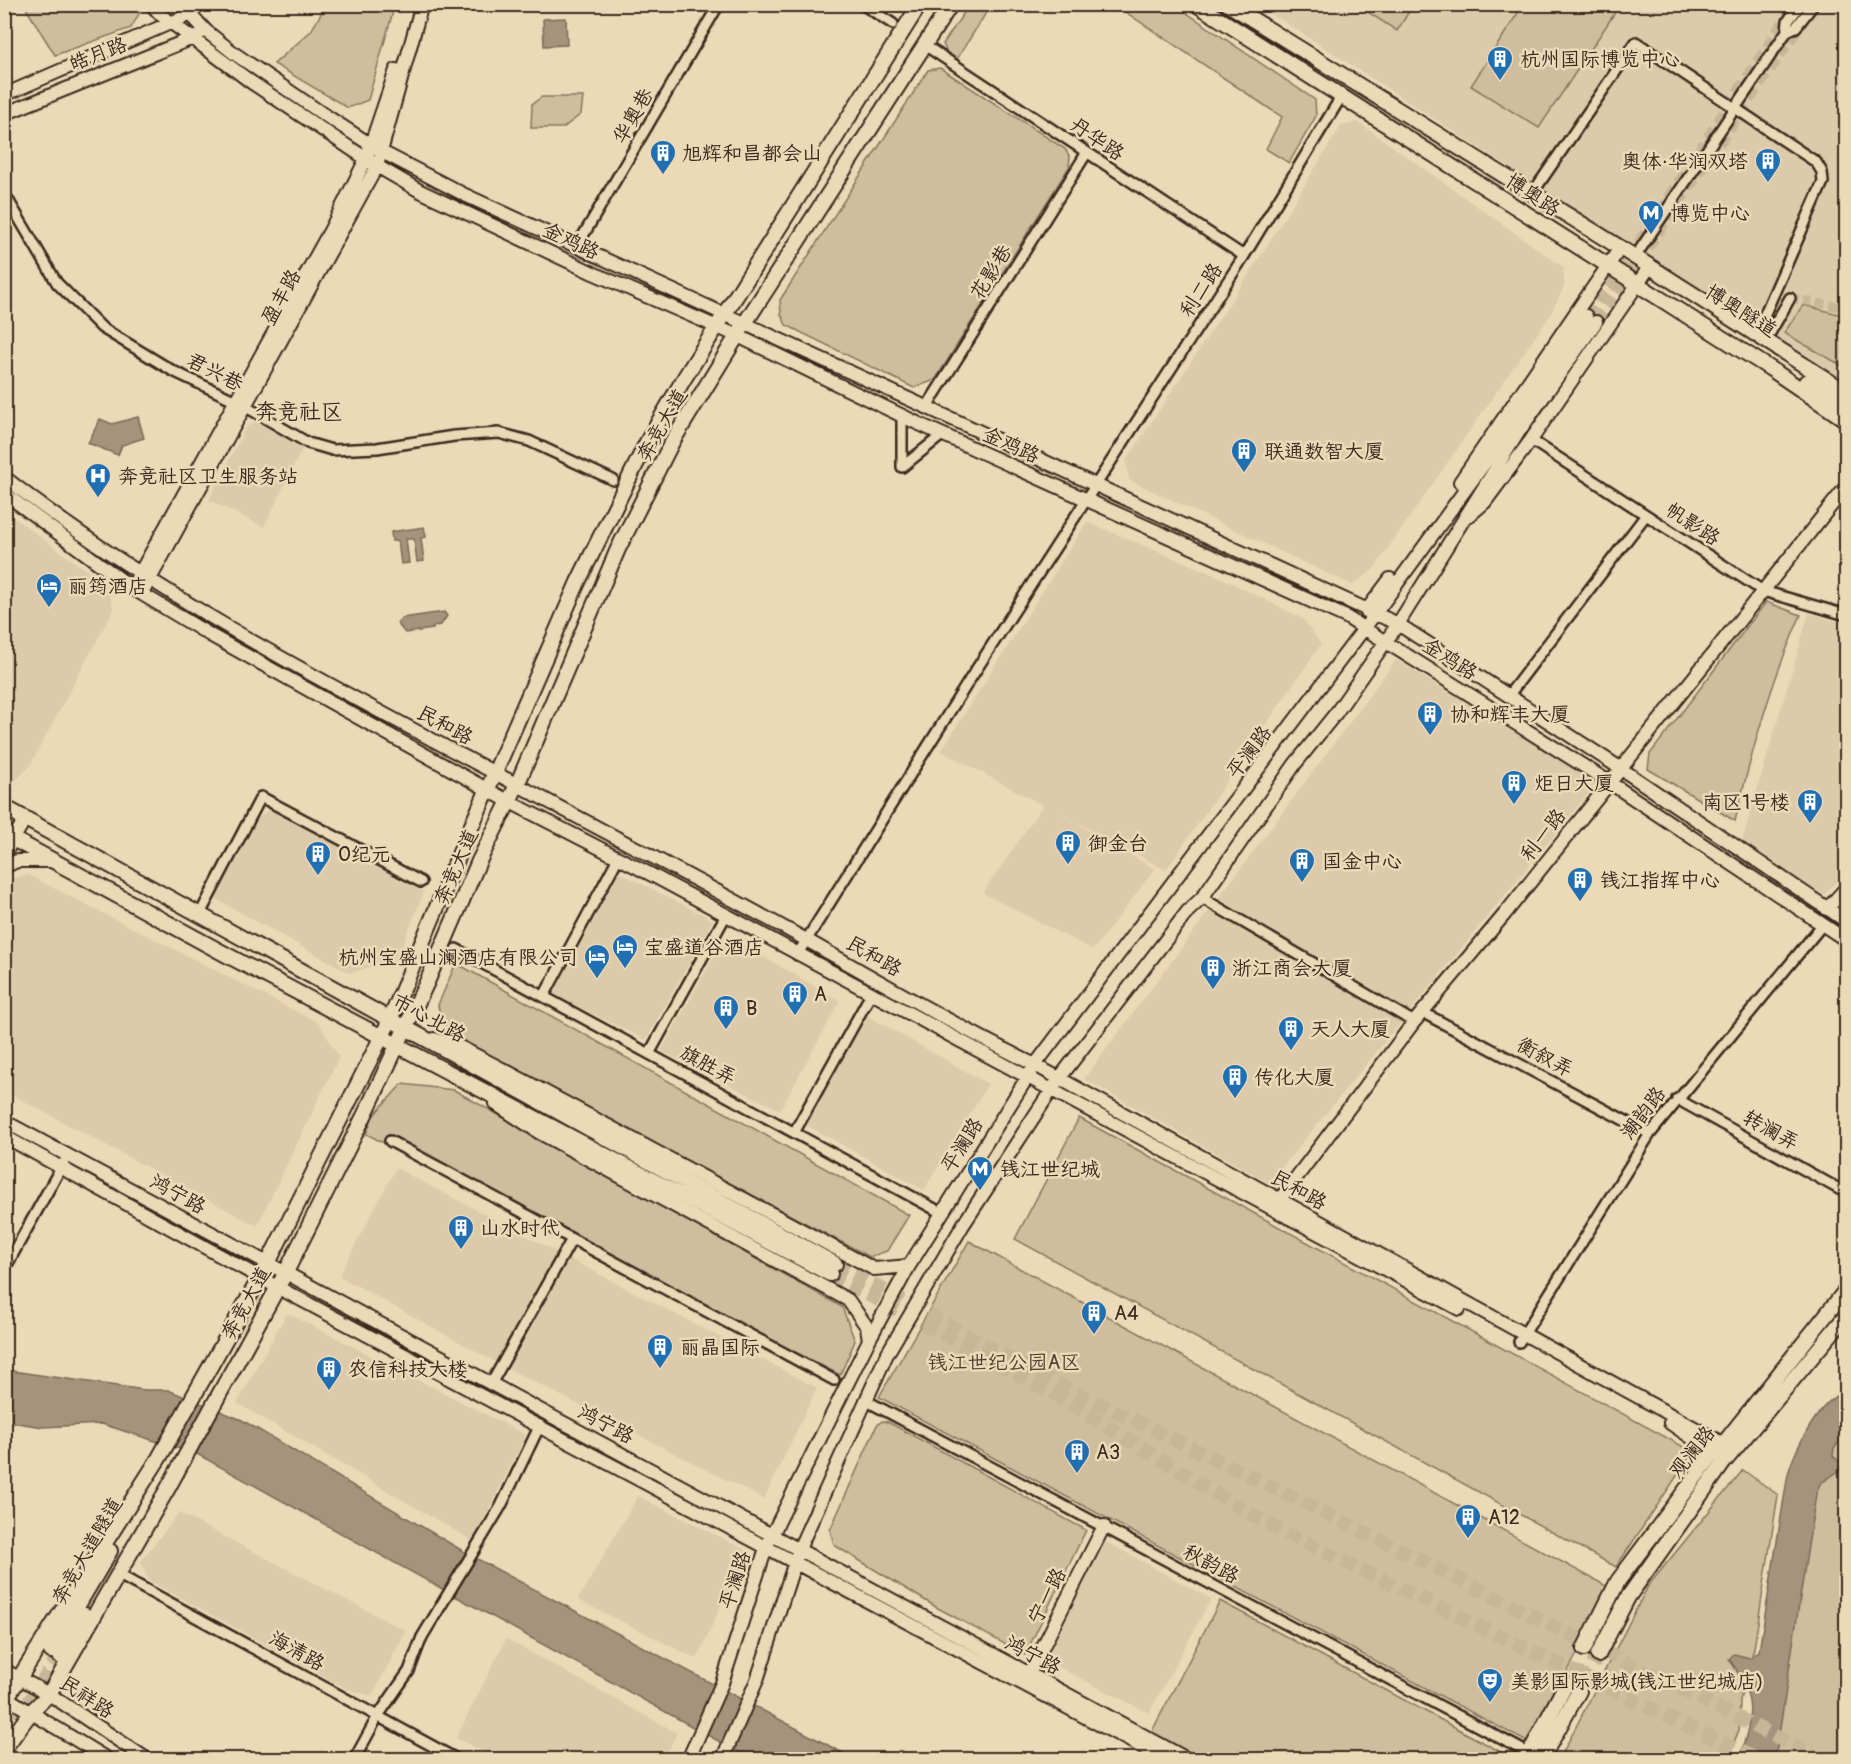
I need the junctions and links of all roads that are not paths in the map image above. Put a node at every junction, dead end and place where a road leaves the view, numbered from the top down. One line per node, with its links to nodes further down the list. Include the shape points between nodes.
1 (152, 4): 13 (main road, 金鸡路)
2 (181, 4): 12 (main road, 金鸡路)
3 (413, 4): 22 (main road, 盈丰路)
4 (422, 4): 22 (main road, 盈丰路)
5 (719, 4): 27 (street, 华奥巷)
6 (862, 4): 14 (street)
7 (920, 4): 35 (main road, 奔竞大道)
8 (951, 4): 36 (main road, 奔竞大道)
9 (1196, 4): 19 (main road, 博奥路)
10 (1228, 4): 26 (main road, 博奥路)
11 (1806, 5): 20 (street, via 1796,27 1787,31)
12 (191, 14): 13 (main road, 皓月路); 15 (main road, 金鸡路)
13 (174, 23): 16 (main road, 金鸡路); 18 (main road, 皓月路)
14 (893, 24)
15 (206, 31): 16 (main road, 皓月路); 22 (main road, 金鸡路)
16 (195, 38): 21 (main road, 皓月路); 24 (main road, 金鸡路, via 251,82)
17 (932, 50): 23 (street, 丹华路)
18 (4, 95)
19 (1341, 97): 29 (street, 利二路); 31 (main road, 博奥路)
20 (1733, 109): 26 (street, via 1636,42); 30 (street); 39 (street, via 1816,162 1822,172 1822,182)
21 (4, 114)
22 (377, 149): 24 (main road, 盈丰路); 27 (main road, 金鸡路)
23 (1086, 154): 29 (street, 丹华路); 44 (street, 花影巷)
24 (372, 163): 37 (main road, 金鸡路, via 420,191 571,263); 43 (main road, 盈丰路)
25 (4, 194): 43 (street, 君兴巷, via 57,283 102,328 173,371)
26 (1532, 194): 28 (main road, 博奥路)
27 (577, 246): 35 (main road, 金鸡路)
28 (1620, 248): 30 (main road, 博奥路); 31 (main road); 32 (main road, 博奥隧道)
29 (1244, 256): 52 (street, 利二路)
30 (1635, 257): 32 (main road, 博奥路)
31 (1608, 266): 33 (main road, 博奥路); 61 (main road)
32 (1647, 269): 33 (main road); 39 (main road, 博奥路); 42 (main road, 博奥隧道)
33 (1636, 284): 40 (main road, 博奥路); 49 (main road)
34 (1790, 298): 39 (street)
35 (725, 313): 36 (main road, 金鸡路); 37 (main road, 奔竞大道)
36 (745, 323): 38 (main road, 奔竞大道); 44 (main road, 金鸡路)
37 (717, 327): 38 (main road, 金鸡路); 68 (main road, 奔竞大道, via 648,440 578,582)
38 (738, 336): 46 (main road, 金鸡路); 70 (main road, 奔竞大道, via 672,442 618,549)
39 (1761, 337): 41 (main road, 博奥路)
40 (1722, 339): 45 (main road, 博奥隧道, via 1779,365); 47 (main road, 博奥路)
41 (1846, 392)
42 (1846, 400)
43 (240, 404): 51 (street, 君兴巷, via 308,443 332,450 499,433 529,441); 58 (main road, 盈丰路)
44 (926, 408): 52 (main road, 金鸡路)
45 (1846, 408)
46 (902, 416): 48 (main road, 金鸡路); 48 (street, via 902,467)
47 (1846, 420)
48 (942, 435): 55 (main road, 金鸡路)
49 (1531, 440): 56 (street, 帆影路); 57 (main road, via 1485,502)
50 (4, 477): 58 (main road, 民和路)
51 (613, 480)
52 (1097, 486): 55 (street, 利二路); 61 (main road, 金鸡路)
53 (1846, 487): 60 (main road, 利一路)
54 (5, 494): 59 (main road, 民和路)
55 (1087, 501): 64 (main road, 金鸡路); 88 (street, 利二路)
56 (1646, 515): 60 (street, 帆影路); 66 (street)
57 (1465, 520): 61 (main road, via 1475,498 1591,319); 63 (main road)
58 (144, 578): 59 (main road, 盈丰路); 68 (main road, 民和路, via 321,681)
59 (136, 591): 71 (main road, 民和路)
60 (1763, 591): 62 (street, 帆影路); 67 (main road, 利一路)
61 (1370, 613): 63 (main road, 金鸡路); 64 (main road, 平澜路)
62 (1846, 615)
63 (1398, 624): 65 (main road); 66 (main road, 金鸡路)
64 (1362, 627): 65 (main road, 金鸡路); 100 (main road, 平澜路, via 1315,696)
65 (1385, 642): 69 (main road, 金鸡路); 82 (main road)
66 (1508, 696): 67 (main road, 金鸡路)
67 (1620, 768): 69 (main road, 利一路); 83 (main road, 金鸡路)
68 (495, 774): 70 (main road, 民和路); 71 (main road, 奔竞大道)
69 (1609, 782): 87 (main road, 金鸡路); 94 (main road, 利一路)
70 (517, 785): 72 (main road, 奔竞大道); 88 (main road, 民和路)
71 (488, 790): 72 (main road, 民和路); 95 (main road, 奔竞大道)
72 (508, 801): 77 (main road, 民和路); 96 (main road, 奔竞大道)
73 (4, 807): 74 (main road, 市心北路)
74 (22, 817): 75 (main road); 84 (main road, 市心北路)
75 (7, 837): 76 (main road); 78 (main road, 市心北路)
76 (4, 855)
77 (618, 858): 85 (main road, 民和路); 93 (street)
78 (53, 861): 79 (main road, via 17,861); 97 (main road, 市心北路)
79 (4, 867)
80 (421, 882): 84 (street, via 261,797)
81 (1846, 888): 83 (main road)
82 (1202, 898): 94 (street, 衡叙弄); 103 (main road)
83 (1827, 909): 86 (main road, 金鸡路)
84 (200, 914): 95 (main road, 市心北路)
85 (726, 915): 91 (main road, 民和路); 99 (street)
86 (1846, 921)
87 (1823, 924): 89 (main road, 金鸡路); 104 (street, 潮韵路)
88 (807, 940): 91 (street, 利二路); 100 (main road, 民和路, via 961,1028)
89 (1846, 940)
90 (456, 949): 93 (street, 旗胜弄)
91 (797, 954): 92 (main road, 民和路)
92 (871, 994): 101 (main road, 民和路); 106 (street)
93 (544, 996): 99 (street, 旗胜弄)
94 (1418, 1017): 107 (street, 衡叙弄); 113 (main road, 利一路)
95 (390, 1020): 96 (main road, 市心北路); 97 (main road, 奔竞大道)
96 (406, 1029): 98 (main road, 奔竞大道); 102 (main road, 市心北路, via 832,1269); 116 (main road, via 460,1047 874,1269)
97 (381, 1037): 98 (main road, 市心北路); 118 (main road, 奔竞大道)
98 (396, 1045): 102 (main road, 市心北路); 119 (main road, 奔竞大道)
99 (649, 1053): 106 (street, 旗胜弄)
100 (1035, 1065): 101 (main road, 平澜路); 103 (main road, 民和路)
101 (1027, 1077): 103 (main road, 民和路); 114 (main road, 平澜路)
102 (461, 1079): 124 (main road, via 540,1133 848,1299 867,1327)
103 (1055, 1085): 113 (main road, 民和路); 127 (main road, via 934,1273)
104 (1677, 1099): 107 (street, 潮韵路); 112 (street, 转澜弄)
105 (4, 1121): 110 (main road, 鸿宁路)
106 (795, 1131): 114 (street, 旗胜弄)
107 (1650, 1134): 123 (street, 潮韵路)
108 (4, 1136): 111 (main road, 鸿宁路)
109 (390, 1141): 115 (street)
110 (67, 1155): 111 (street); 118 (main road, 鸿宁路)
111 (60, 1167): 117 (street); 118 (main road, 鸿宁路)
112 (1846, 1193)
113 (1275, 1205): 123 (main road, 民和路)
114 (942, 1213): 116 (main road, 平澜路)
115 (572, 1239): 125 (street); 126 (street)
116 (909, 1266): 124 (main road, 平澜路)
117 (4, 1270)
118 (263, 1270): 119 (main road, 鸿宁路); 120 (main road, 鸿宁路); 130 (main road, 奔竞大道)
119 (285, 1274): 120 (main road, 奔竞大道); 126 (main road, 鸿宁路)
120 (277, 1287): 128 (main road, 鸿宁路); 131 (main road, 奔竞大道)
121 (1846, 1290): 129 (main road, 观澜路)
122 (1846, 1316): 129 (main road, 观澜路)
123 (1521, 1338): 129 (main road, 民和路)
124 (869, 1340): 133 (main road, 平澜路)
125 (834, 1380)
126 (491, 1384): 133 (main road, 鸿宁路)
127 (865, 1400): 132 (street, 秋韵路); 134 (main road)
128 (540, 1425): 133 (main road, 鸿宁路); 147 (street, via 501,1506 422,1637 409,1671)
129 (1724, 1448): 137 (main road, 观澜路, via 1618,1581); 138 (main road, 观澜路, via 1724,1462 1628,1597)
130 (155, 1464): 131 (main road, 奔竞大道隧道, via 143,1494 55,1653); 140 (main road, 奔竞大道)
131 (168, 1488): 136 (main road, 奔竞大道)
132 (1104, 1526): 141 (main road, 宁一路); 149 (street, 秋韵路)
133 (769, 1540): 134 (main road, 鸿宁路); 135 (main road, 鸿宁路); 154 (main road, 平澜路, via 722,1683)
134 (798, 1549): 135 (main road); 141 (main road, 鸿宁路)
135 (795, 1564): 141 (main road, 鸿宁路); 155 (main road, via 757,1680)
136 (119, 1575): 144 (main road, 奔竞大道); 147 (street, 海清路)
137 (1584, 1649)
138 (1598, 1655)
139 (4, 1670): 140 (main road, 民祥路)
140 (18, 1678): 144 (main road, 民祥路); 145 (main road, 奔竞大道)
141 (1027, 1679): 156 (main road, 鸿宁路); 157 (main road, 鸿宁路)
142 (1566, 1684): 149 (main road)
143 (1579, 1691): 149 (main road)
144 (49, 1694): 146 (main road, 奔竞大道); 151 (main road, 民祥路)
145 (5, 1699): 146 (main road, 民祥路)
146 (31, 1713): 148 (main road, 奔竞大道); 150 (main road, 民祥路)
147 (378, 1716): 152 (street); 153 (street, 海清路)
148 (4, 1749)
149 (1534, 1758)
150 (109, 1760)
151 (148, 1760)
152 (354, 1760)
153 (458, 1760)
154 (688, 1760)
155 (722, 1760)
156 (1166, 1760)
157 (1189, 1760)

